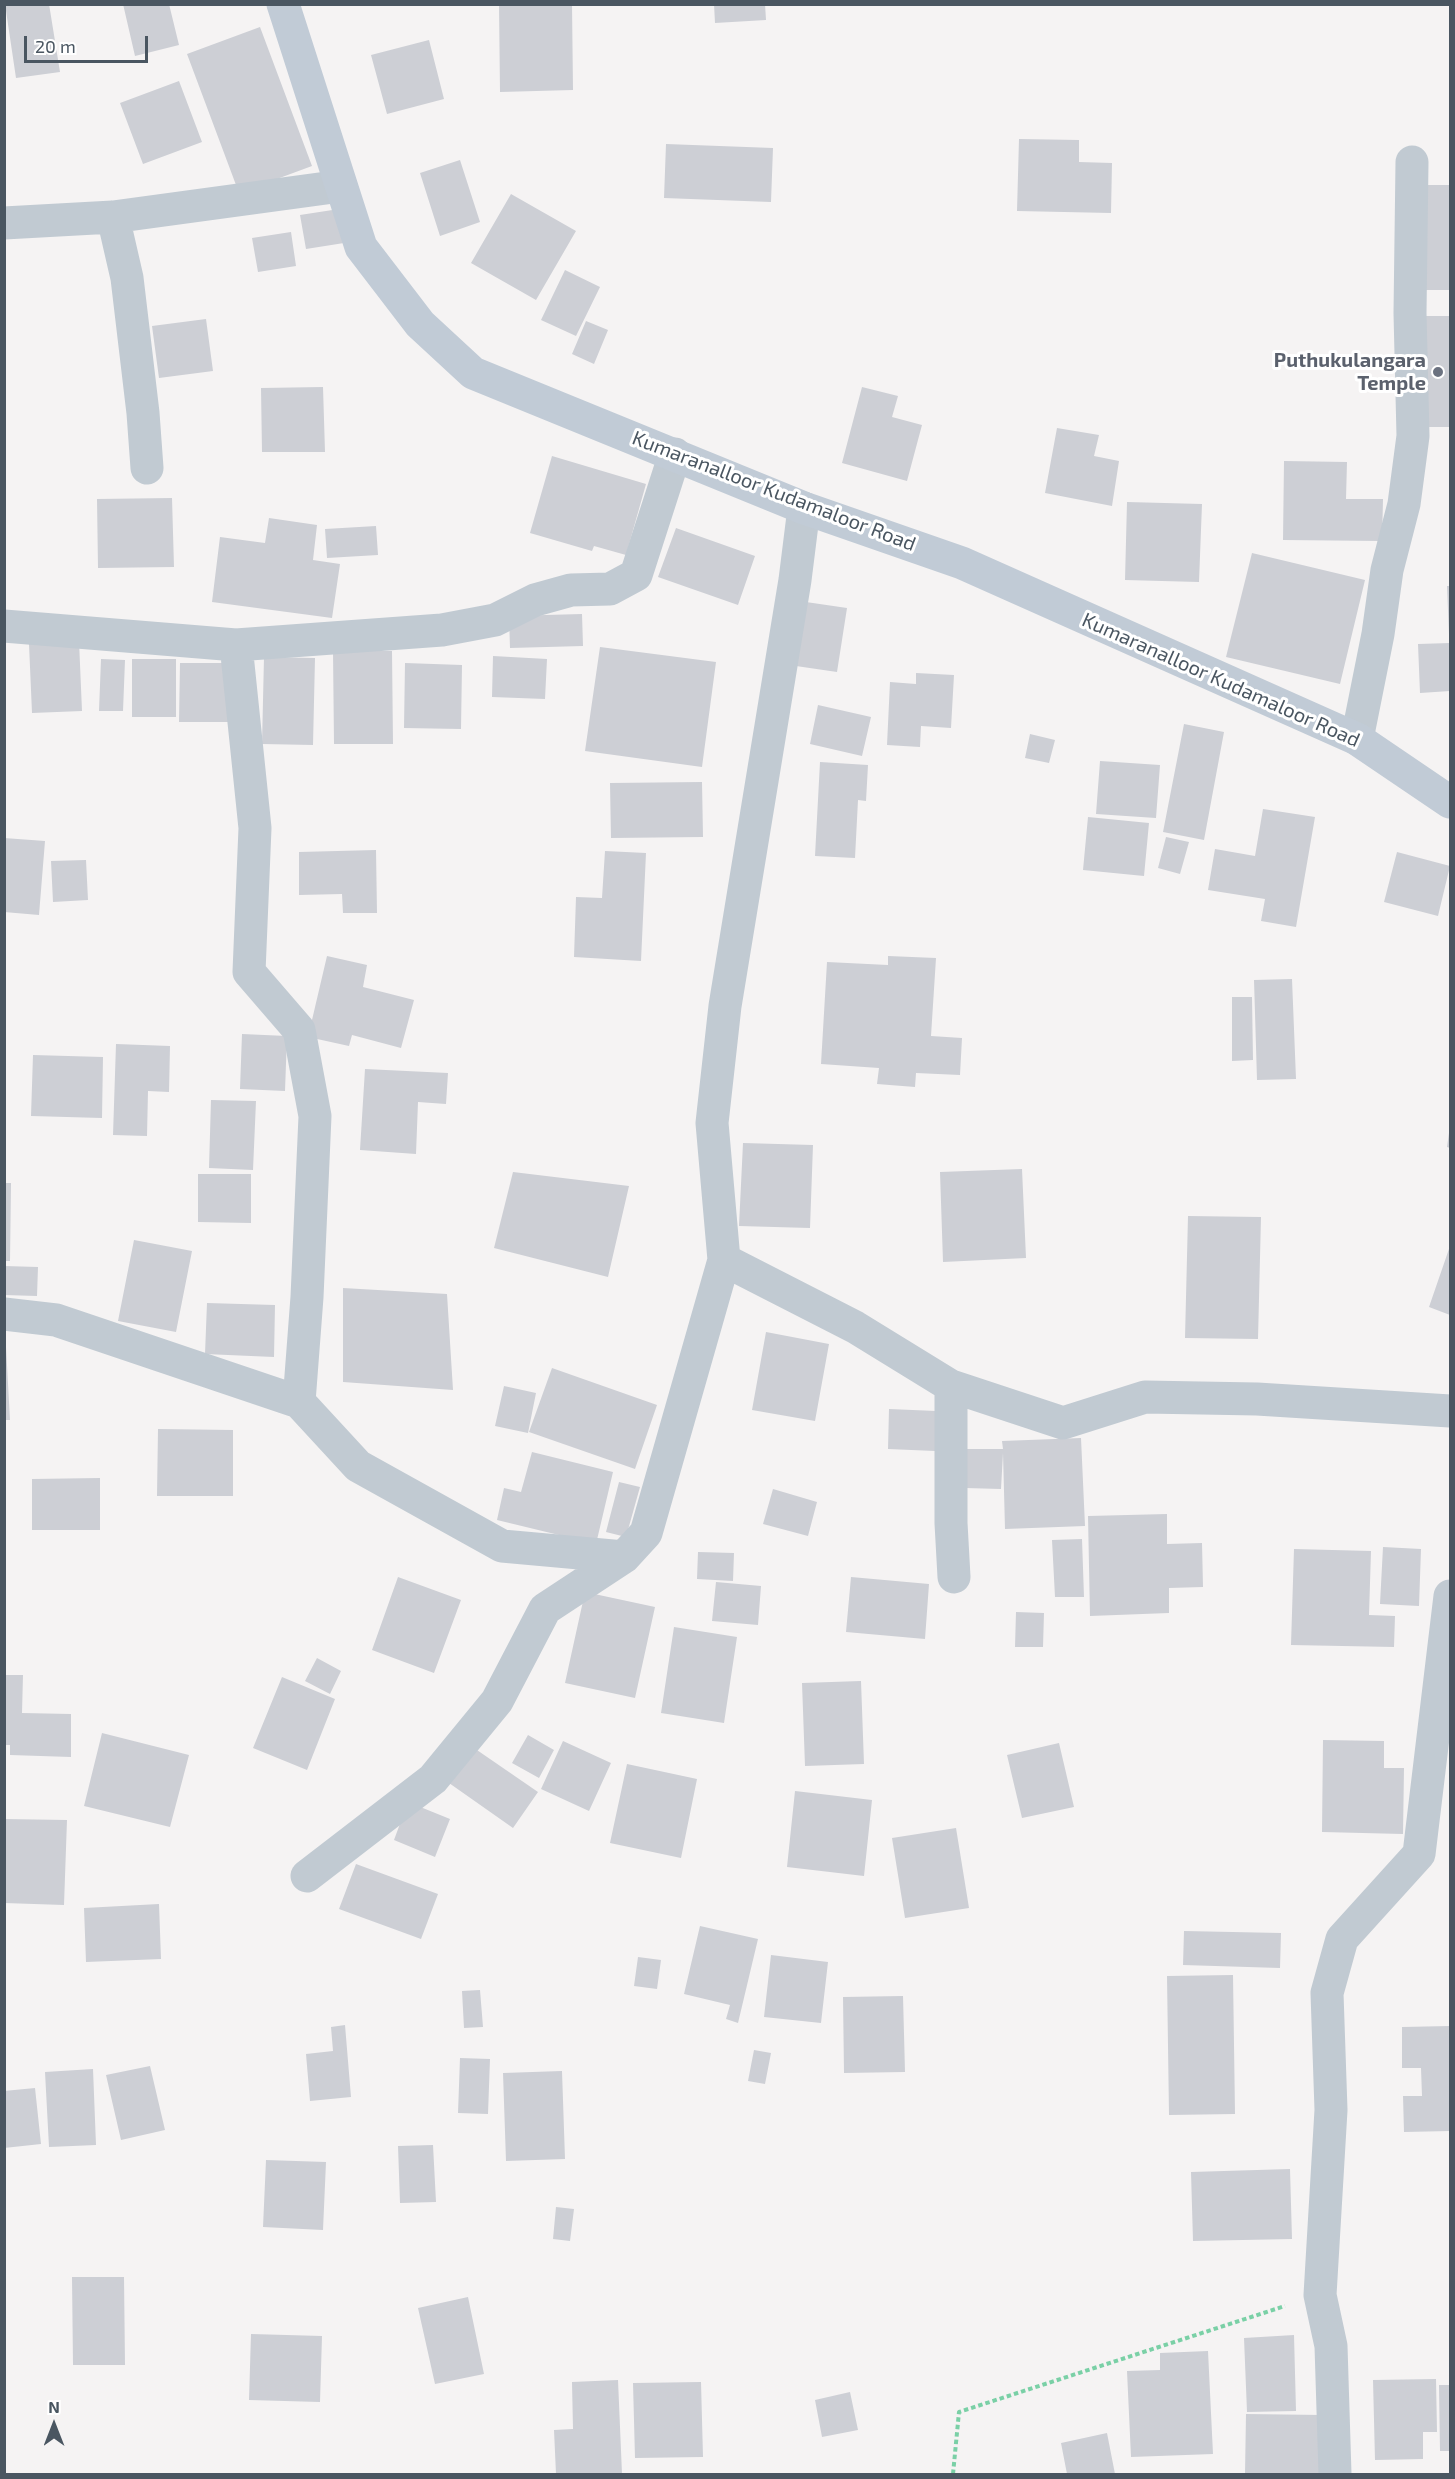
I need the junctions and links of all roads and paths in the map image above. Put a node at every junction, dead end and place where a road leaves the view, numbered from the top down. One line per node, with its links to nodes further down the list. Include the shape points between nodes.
1 (283, 4): 3 (main road, Kumaranalloor Kudamaloor Road)
2 (1413, 162): 11 (street, via 1413,436 1404,504 1387,570)
3 (341, 186): 4 (street); 6 (main road, Kumaranalloor Kudamaloor Road, via 361,247 420,324 473,373)
4 (112, 217): 5 (street); 7 (street, via 127,278)
5 (4, 223)
6 (675, 454): 8 (main road, Kumaranalloor Kudamaloor Road); 10 (street, via 636,575 610,589 571,590 535,600 495,620 442,630)
7 (147, 468)
8 (804, 508): 11 (main road, Kumaranalloor Kudamaloor Road, via 962,563); 13 (street, via 725,1006 712,1123)
9 (4, 626): 10 (street)
10 (236, 645): 16 (street, via 255,828 249,972 299,1030 315,1116)
11 (1357, 739): 12 (main road, Kumaranalloor Kudamaloor Road)
12 (1450, 802)
13 (724, 1260): 15 (street, via 855,1328); 18 (street, via 646,1533)
14 (4, 1314): 16 (street, via 56,1320)
15 (951, 1386): 17 (street, via 1064,1423 1144,1397 1257,1399); 19 (street)
16 (299, 1402): 18 (street, via 358,1466 502,1545)
17 (1450, 1411)
18 (624, 1557): 21 (street, via 545,1608 497,1701 433,1779)
19 (954, 1577)
20 (1450, 1596): 22 (street, via 1419,1854 1342,1939 1327,1994 1331,2110)
21 (307, 1876)
22 (1320, 2295): 23 (path, via 959,2412); 24 (street, via 1331,2346)
23 (953, 2475)
24 (1335, 2475)

